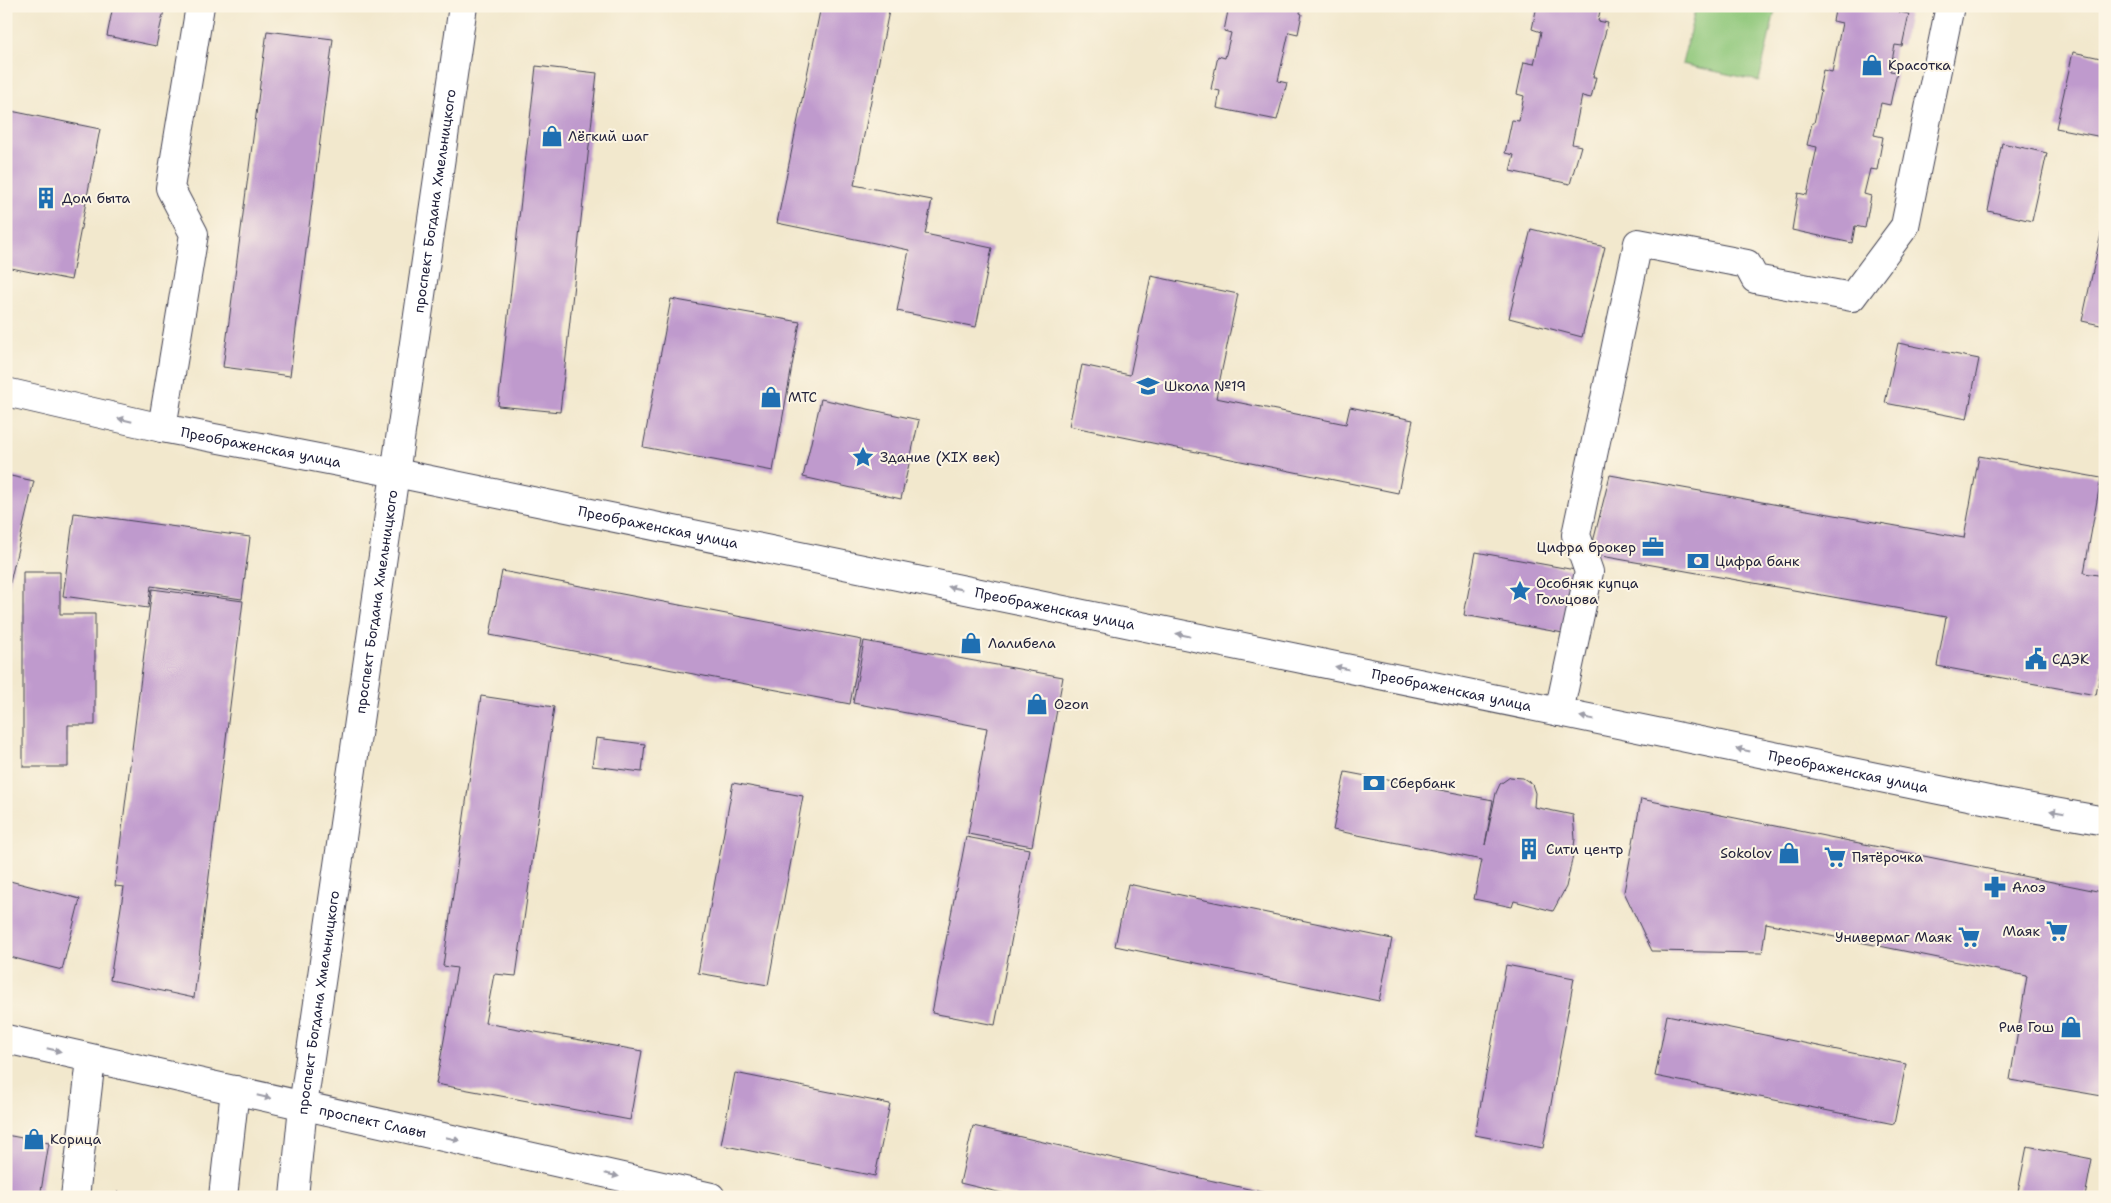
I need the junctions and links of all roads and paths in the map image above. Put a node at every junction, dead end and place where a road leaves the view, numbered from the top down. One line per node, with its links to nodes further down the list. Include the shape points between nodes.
1 (200, 6): 5 (main road, via 170,188 194,234)
2 (463, 6): 6 (main road, проспект Богдана Хмельницкого)
3 (1950, 6): 7 (main road, via 1905,226 1852,297 1755,279 1747,264 1638,243 1576,535 1590,572)
4 (6, 392): 5 (main road, Преображенская улица, one-way to 4)
5 (162, 428): 6 (main road, Преображенская улица)
6 (396, 473): 7 (main road, Преображенская улица, one-way to 6); 12 (main road, проспект Богдана Хмельницкого)
7 (1559, 712): 8 (main road, Преображенская улица, one-way to 7)
8 (2105, 821)
9 (6, 1039): 10 (main road, проспект Славы, one-way to 10)
10 (91, 1059): 11 (main road, проспект Славы); 13 (main road)
11 (235, 1090): 12 (main road, проспект Славы, one-way to 12); 14 (main road)
12 (303, 1106): 15 (main road, проспект Богдана Хмельницкого); 16 (main road, проспект Славы, one-way to 16)
13 (75, 1197)
14 (223, 1197)
15 (294, 1197)
16 (711, 1197)

